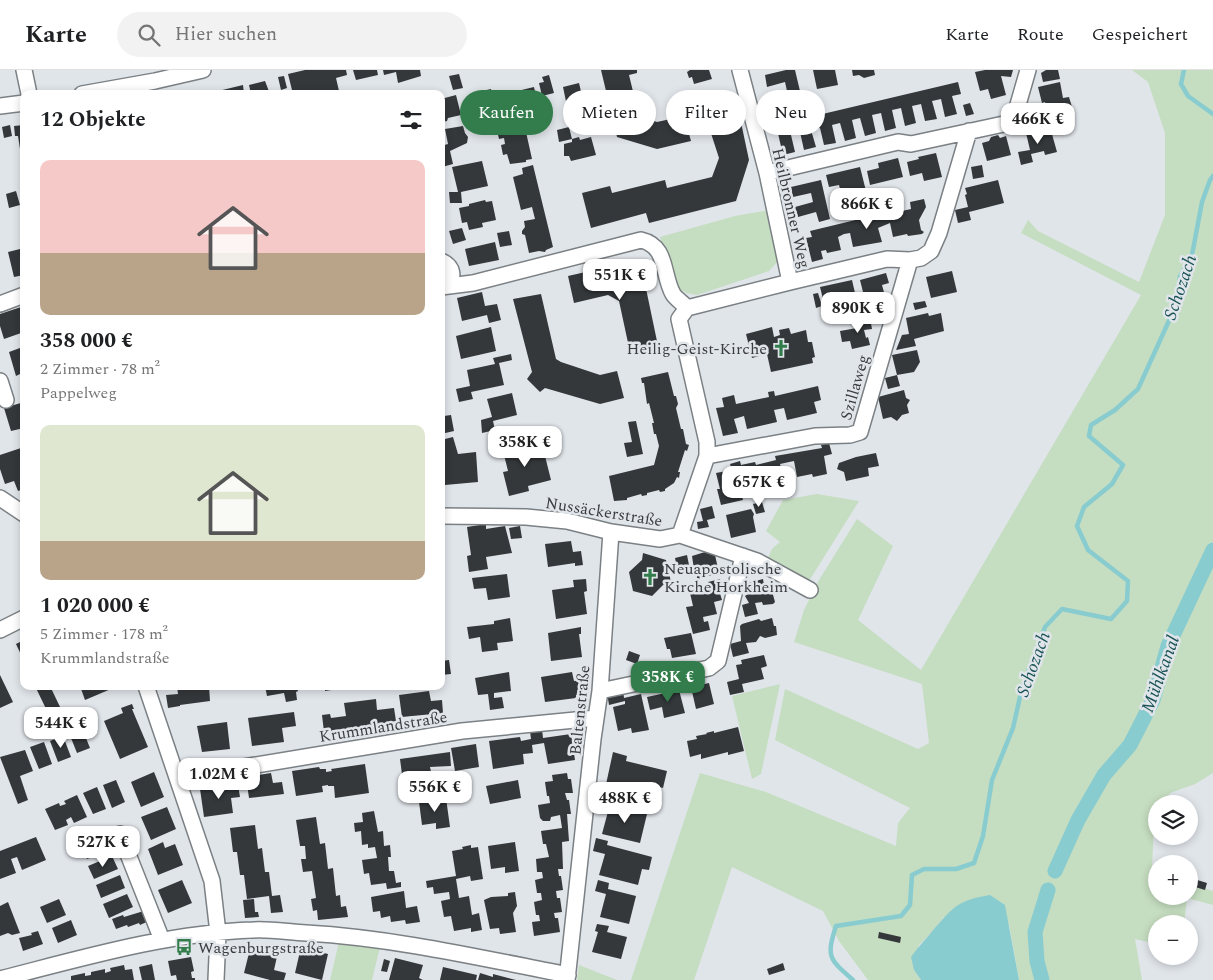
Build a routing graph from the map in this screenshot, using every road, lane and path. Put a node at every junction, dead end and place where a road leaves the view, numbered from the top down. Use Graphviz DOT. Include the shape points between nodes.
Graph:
graph roads {
  1 [pos="24,70"];
  2 [pos="203,70"];
  3 [pos="740,70"];
  4 [pos="1028,70"];
  5 [pos="28,90"];
  6 [pos="104,90"];
  7 [pos="20,104"];
  8 [pos="0,106"];
  9 [pos="970,131"];
  10 [pos="767,173"];
  11 [pos="910,260"];
  12 [pos="445,263"];
  13 [pos="790,282"];
  14 [pos="445,285"];
  15 [pos="445,287"];
  16 [pos="20,296"];
  17 [pos="0,304"];
  18 [pos="687,308"];
  19 [pos="0,381"];
  20 [pos="6,400"];
  21 [pos="707,456"];
  22 [pos="0,498"];
  23 [pos="20,511"];
  24 [pos="445,516"];
  25 [pos="611,532"];
  26 [pos="680,536"];
  27 [pos="743,556"];
  28 [pos="810,590"];
  29 [pos="20,620"];
  30 [pos="0,630"];
  31 [pos="147,690"];
  32 [pos="600,691"];
  33 [pos="596,718"];
  34 [pos="177,778"];
  35 [pos="120,834"];
  36 [pos="218,933"];
  37 [pos="162,940"];
  38 [pos="568,978"];
  39 [pos="0,979"];
  40 [pos="216,980"];
  1 -- 5 [label="street"];
  2 -- 6 [label="street"];
  3 -- 10 [label="street, Heilbronner Weg"];
  4 -- 9 [label="street" via="1013,122"];
  7 -- 8 [label="street"];
  9 -- 10 [label="street" via="912,144 898,142"];
  9 -- 11 [label="street" via="931,251"];
  10 -- 13 [label="street, Heilbronner Weg"];
  11 -- 13 [label="street" via="887,259"];
  11 -- 21 [label="street, Szillaweg" via="860,432 815,436"];
  12 -- 14 [label="street" via="452,279"];
  13 -- 18 [label="street, Heilbronner Weg"];
  15 -- 18 [label="street" via="473,283 641,240 650,242 662,256 673,294"];
  16 -- 17 [label="street"];
  18 -- 21 [label="street" via="680,319 707,442"];
  19 -- 20 [label="street"];
  21 -- 26 [label="street"];
  22 -- 23 [label="street"];
  24 -- 25 [label="street, Nussäckerstraße" via="526,517 567,521"];
  25 -- 26 [label="street, Nussäckerstraße" via="660,539"];
  25 -- 32 [label="street, Baltenstraße"];
  26 -- 27 [label="street, Nussäckerstraße"];
  27 -- 28 [label="street, Nussäckerstraße"];
  27 -- 32 [label="street" via="718,661 709,668"];
  29 -- 30 [label="street"];
  31 -- 34 [label="street"];
  32 -- 33 [label="street, Baltenstraße"];
  33 -- 34 [label="street, Krummlandstraße" via="462,731"];
  33 -- 38 [label="street, Baltenstraße"];
  34 -- 36 [label="street" via="212,881"];
  35 -- 37 [label="street"];
  36 -- 37 [label="street"];
  36 -- 38 [label="street" via="254,930 353,936 447,951"];
  36 -- 40 [label="street"];
  37 -- 39 [label="street"];
}
